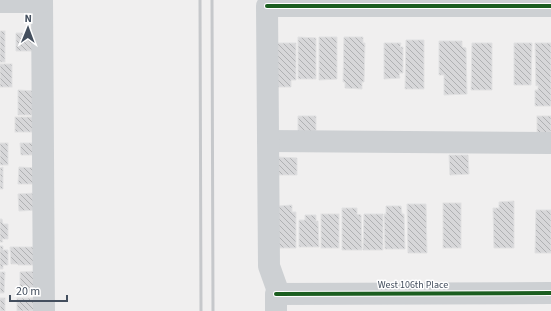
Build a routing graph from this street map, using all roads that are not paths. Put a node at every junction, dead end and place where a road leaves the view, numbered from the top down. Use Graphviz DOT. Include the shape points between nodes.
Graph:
graph roads {
  1 [pos="42,1"];
  2 [pos="0,2"];
  3 [pos="377,3"];
  4 [pos="551,6"];
  5 [pos="268,141"];
  6 [pos="551,142"];
  7 [pos="551,293"];
  8 [pos="277,299"];
  9 [pos="44,311"];
  1 -- 2 [label="street"];
  1 -- 9 [label="street"];
  3 -- 4 [label="street"];
  3 -- 5 [label="street" via="267,6"];
  5 -- 6 [label="street"];
  5 -- 8 [label="street" via="269,266"];
  7 -- 8 [label="street, West 106th Place"];
}
